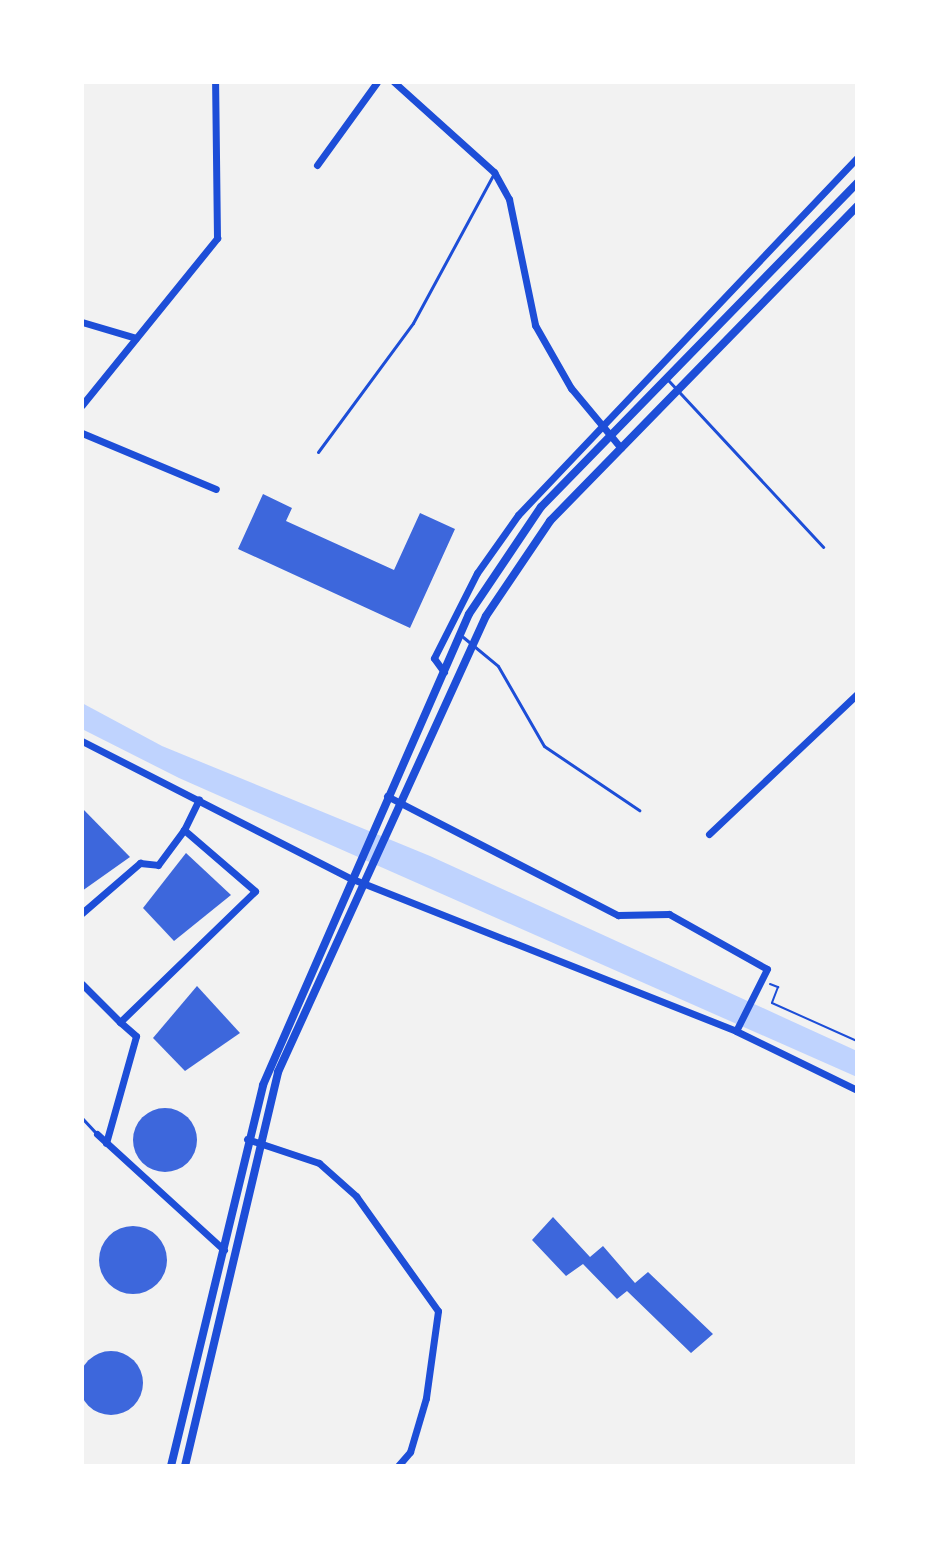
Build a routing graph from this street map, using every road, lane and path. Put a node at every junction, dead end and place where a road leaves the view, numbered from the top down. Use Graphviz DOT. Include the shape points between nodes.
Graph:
graph roads {
  1 [pos="215,82"];
  2 [pos="377,82"];
  3 [pos="394,82"];
  4 [pos="857,158"];
  5 [pos="317,165"];
  6 [pos="494,172"];
  7 [pos="857,183"];
  8 [pos="857,206"];
  9 [pos="82,322"];
  10 [pos="136,338"];
  11 [pos="667,379"];
  12 [pos="678,391"];
  13 [pos="82,405"];
  14 [pos="598,424"];
  15 [pos="82,433"];
  16 [pos="609,436"];
  17 [pos="621,448"];
  18 [pos="318,452"];
  19 [pos="216,489"];
  20 [pos="823,547"];
  21 [pos="460,635"];
  22 [pos="472,645"];
  23 [pos="444,672"];
  24 [pos="857,694"];
  25 [pos="82,741"];
  26 [pos="387,796"];
  27 [pos="199,799"];
  28 [pos="403,803"];
  29 [pos="639,810"];
  30 [pos="184,830"];
  31 [pos="709,834"];
  32 [pos="350,878"];
  33 [pos="365,885"];
  34 [pos="82,913"];
  35 [pos="762,980"];
  36 [pos="82,984"];
  37 [pos="120,1022"];
  38 [pos="736,1031"];
  39 [pos="857,1041"];
  40 [pos="857,1090"];
  41 [pos="82,1118"];
  42 [pos="97,1134"];
  43 [pos="247,1139"];
  44 [pos="106,1143"];
  45 [pos="259,1143"];
  46 [pos="224,1250"];
  47 [pos="171,1466"];
  48 [pos="185,1466"];
  49 [pos="398,1466"];
  1 -- 10 [label="street" via="217,238"];
  2 -- 5 [label="street"];
  3 -- 6 [label="street"];
  4 -- 14 [label="street"];
  6 -- 14 [label="street" via="509,199 535,325"];
  6 -- 18 [label="lane" via="413,323"];
  7 -- 11 [label="street"];
  8 -- 12 [label="street"];
  9 -- 10 [label="street"];
  10 -- 13 [label="street"];
  11 -- 12 [label="lane"];
  11 -- 16 [label="street"];
  12 -- 17 [label="street"];
  12 -- 20 [label="lane"];
  14 -- 16 [label="street"];
  14 -- 23 [label="street" via="477,573 434,658"];
  15 -- 19 [label="street"];
  16 -- 17 [label="street"];
  16 -- 21 [label="street" via="519,534"];
  17 -- 22 [label="street" via="532,541"];
  21 -- 22 [label="lane"];
  21 -- 23 [label="street"];
  22 -- 28 [label="street"];
  22 -- 29 [label="lane" via="498,666 544,746"];
  23 -- 26 [label="street"];
  24 -- 31 [label="street"];
  25 -- 27 [label="street"];
  26 -- 28 [label="street"];
  26 -- 32 [label="street"];
  27 -- 30 [label="street"];
  27 -- 32 [label="street"];
  28 -- 33 [label="street"];
  28 -- 35 [label="street" via="618,915 669,914 767,969"];
  30 -- 34 [label="street" via="158,865 140,863"];
  30 -- 37 [label="street" via="255,891"];
  32 -- 33 [label="street"];
  32 -- 43 [label="street" via="276,1050"];
  33 -- 38 [label="street"];
  33 -- 45 [label="street" via="292,1038"];
  35 -- 38 [label="street"];
  35 -- 39 [label="path" via="778,987 772,1003"];
  36 -- 37 [label="street"];
  37 -- 44 [label="street" via="136,1036"];
  38 -- 40 [label="street"];
  41 -- 42 [label="lane"];
  42 -- 44 [label="street"];
  43 -- 45 [label="street"];
  43 -- 46 [label="street"];
  44 -- 46 [label="street"];
  45 -- 48 [label="street"];
  45 -- 49 [label="street" via="319,1163 356,1196 438,1311 426,1398 410,1452"];
  46 -- 47 [label="street"];
}
